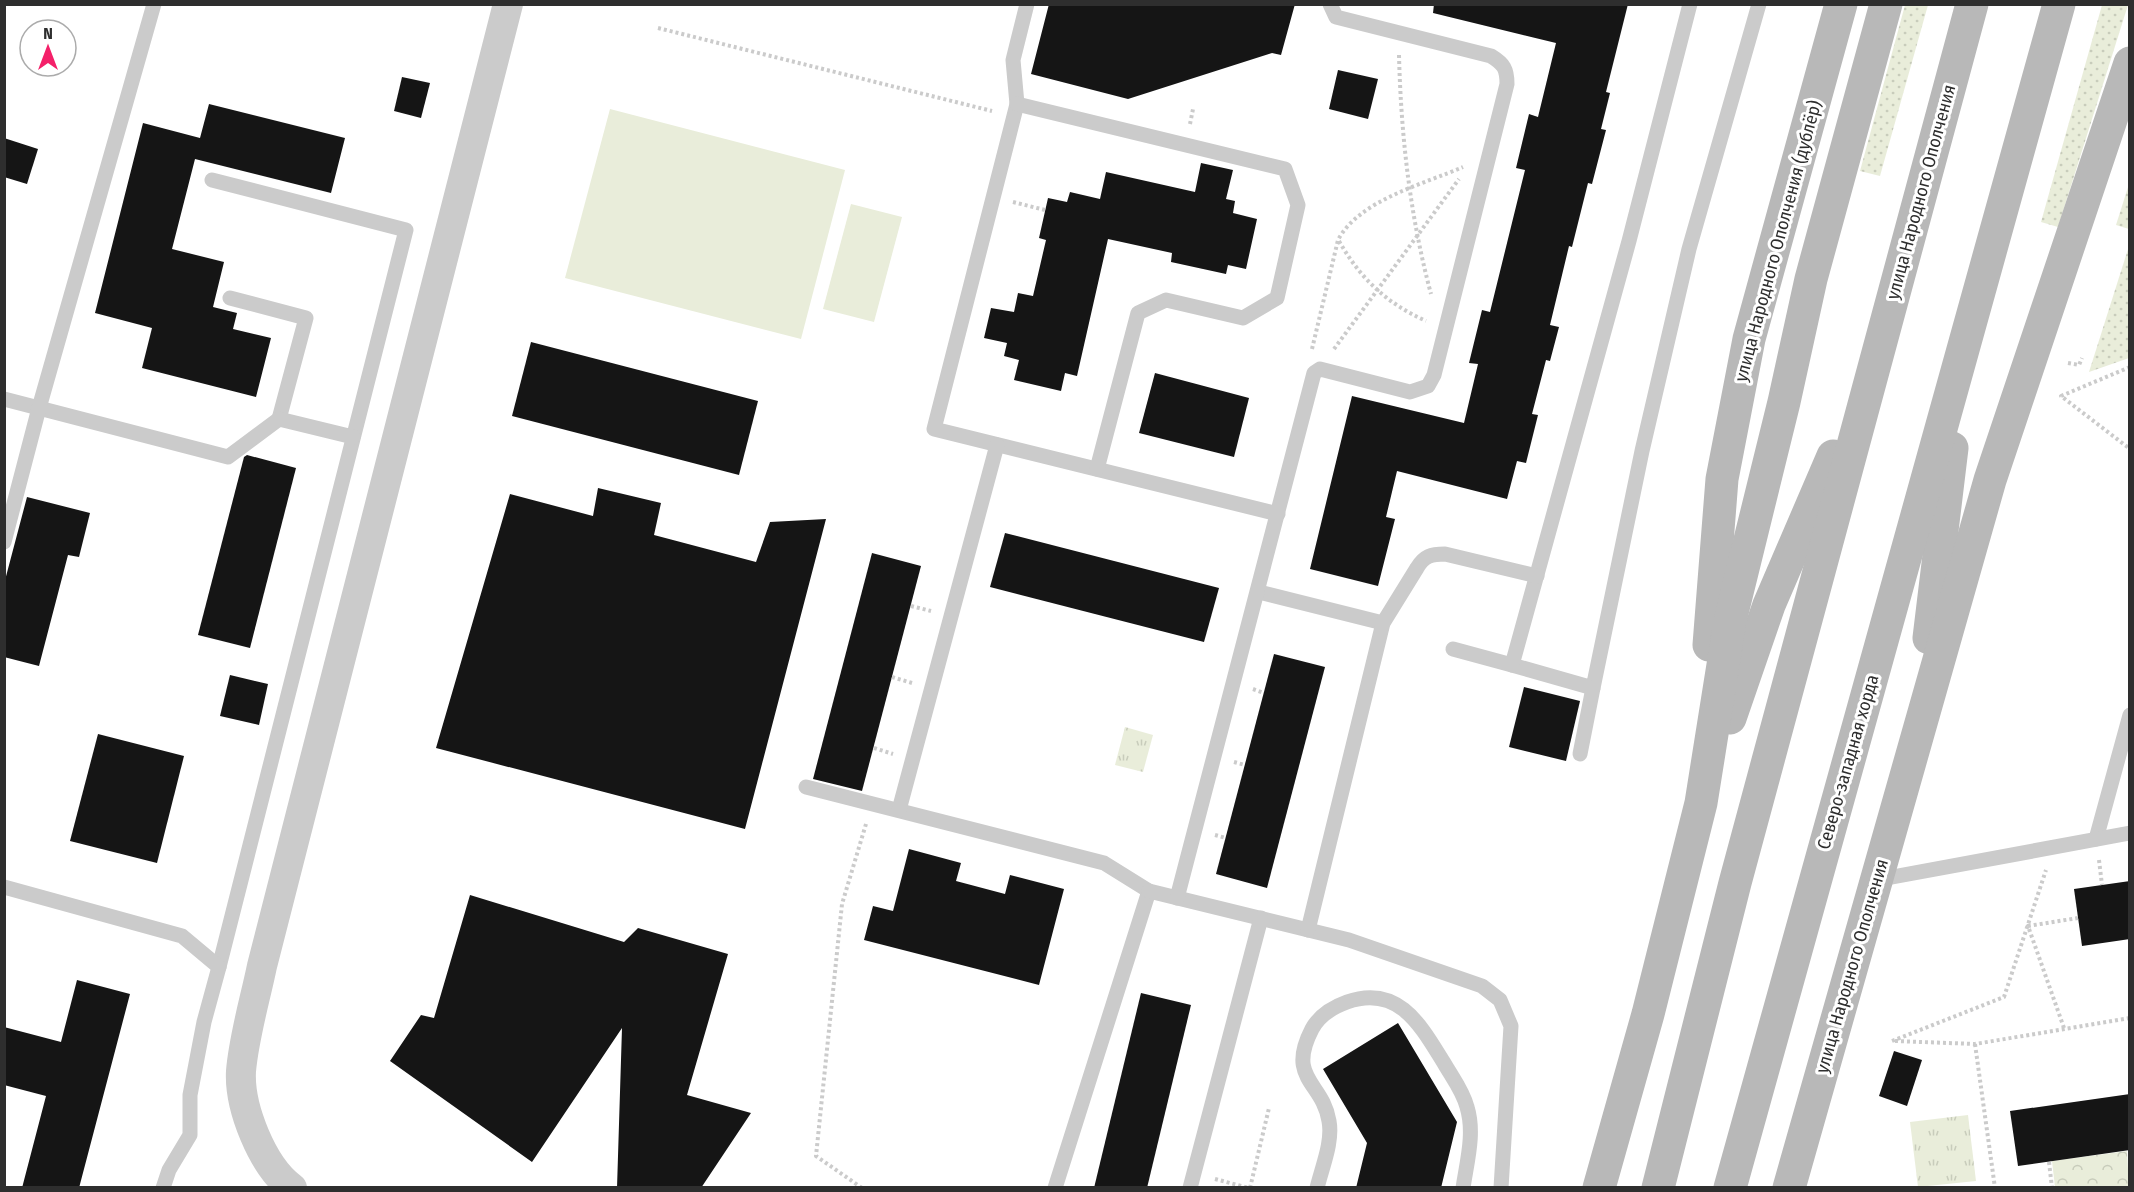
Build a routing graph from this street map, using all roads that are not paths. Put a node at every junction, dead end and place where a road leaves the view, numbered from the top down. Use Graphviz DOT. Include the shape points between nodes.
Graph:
graph roads {
  1 [pos="154,4"];
  2 [pos="508,4"];
  3 [pos="1027,4"];
  4 [pos="1330,4"];
  5 [pos="1690,4"];
  6 [pos="1759,4"];
  7 [pos="1841,4"];
  8 [pos="1886,4"];
  9 [pos="1972,4"];
  10 [pos="2059,4"];
  11 [pos="2130,63"];
  12 [pos="1016,110"];
  13 [pos="212,180"];
  14 [pos="230,298"];
  15 [pos="1966,336"];
  16 [pos="1870,379"];
  17 [pos="4,399"];
  18 [pos="39,408"];
  19 [pos="279,419"];
  20 [pos="353,437"];
  21 [pos="997,445"];
  22 [pos="1097,470"];
  23 [pos="1278,514"];
  24 [pos="4,542"];
  25 [pos="1537,576"];
  26 [pos="1259,592"];
  27 [pos="1383,622"];
  28 [pos="1453,649"];
  29 [pos="1512,665"];
  30 [pos="1593,688"];
  31 [pos="2130,715"];
  32 [pos="1916,744"];
  33 [pos="1580,754"];
  34 [pos="806,787"];
  35 [pos="1701,803"];
  36 [pos="898,810"];
  37 [pos="2130,833"];
  38 [pos="2097,846"];
  39 [pos="1876,880"];
  40 [pos="4,887"];
  41 [pos="1149,891"];
  42 [pos="1177,898"];
  43 [pos="1262,918"];
  44 [pos="1308,930"];
  45 [pos="219,967"];
  46 [pos="163,1188"];
  47 [pos="292,1188"];
  48 [pos="1055,1188"];
  49 [pos="1190,1188"];
  50 [pos="1317,1188"];
  51 [pos="1463,1188"];
  52 [pos="1501,1188"];
  53 [pos="1599,1188"];
  54 [pos="1658,1188"];
  55 [pos="1730,1188"];
  56 [pos="1789,1188"];
  1 -- 18 [label="lane"];
  2 -- 47 [label="street" via="262,966 241,1072 249,1122 264,1155"];
  3 -- 12 [label="lane" via="1013,60"];
  4 -- 23 [label="lane" via="1336,16 1491,56 1502,62 1507,84 1441,332 1434,375 1428,386 1410,392 1317,371"];
  5 -- 25 [label="lane"];
  6 -- 30 [label="lane" via="1689,249 1639,462"];
  7 -- 35 [label="main road, улица Народного Ополчения (дублёр)" via="1749,339 1722,479"];
  8 -- 35 [label="main road" via="1811,279 1730,621"];
  9 -- 16 [label="main road, улица Народного Ополчения"];
  10 -- 15 [label="main road"];
  11 -- 32 [label="main road" via="1990,480"];
  12 -- 21 [label="lane" via="934,429"];
  12 -- 22 [label="lane" via="1285,169 1298,205 1277,298 1243,318 1166,300 1138,314"];
  13 -- 20 [label="lane" via="406,230"];
  14 -- 19 [label="lane" via="306,318"];
  15 -- 32 [label="main road"];
  15 -- 55 [label="main road, Северо-западная хорда"];
  16 -- 35 [label="main road" via="1769,604"];
  16 -- 54 [label="main road"];
  17 -- 18 [label="lane"];
  18 -- 19 [label="lane" via="228,457"];
  18 -- 24 [label="lane"];
  19 -- 20 [label="lane"];
  20 -- 45 [label="lane"];
  21 -- 22 [label="lane"];
  21 -- 36 [label="lane"];
  22 -- 23 [label="lane"];
  23 -- 26 [label="lane"];
  25 -- 27 [label="lane" via="1432,554 1422,559"];
  25 -- 29 [label="lane"];
  26 -- 27 [label="lane"];
  26 -- 42 [label="lane"];
  27 -- 44 [label="lane"];
  28 -- 29 [label="lane"];
  29 -- 30 [label="lane"];
  30 -- 33 [label="lane"];
  31 -- 38 [label="lane"];
  32 -- 39 [label="main road, улица Народного Ополчения"];
  34 -- 36 [label="lane"];
  35 -- 53 [label="main road"];
  36 -- 41 [label="lane" via="1104,863"];
  37 -- 38 [label="lane"];
  38 -- 39 [label="lane"];
  39 -- 56 [label="main road, улица Народного Ополчения"];
  40 -- 45 [label="lane" via="182,936"];
  41 -- 42 [label="lane"];
  41 -- 48 [label="lane"];
  42 -- 43 [label="lane"];
  43 -- 44 [label="lane"];
  43 -- 49 [label="lane"];
  44 -- 52 [label="lane" via="1349,940 1482,986 1500,1000 1511,1026"];
  45 -- 46 [label="lane" via="190,1095 190,1135"];
  50 -- 51 [label="lane" via="1329,1119 1303,1072 1303,1053 1313,1028 1324,1015 1355,999 1400,1005 1416,1019 1461,1092 1471,1122"];
}
